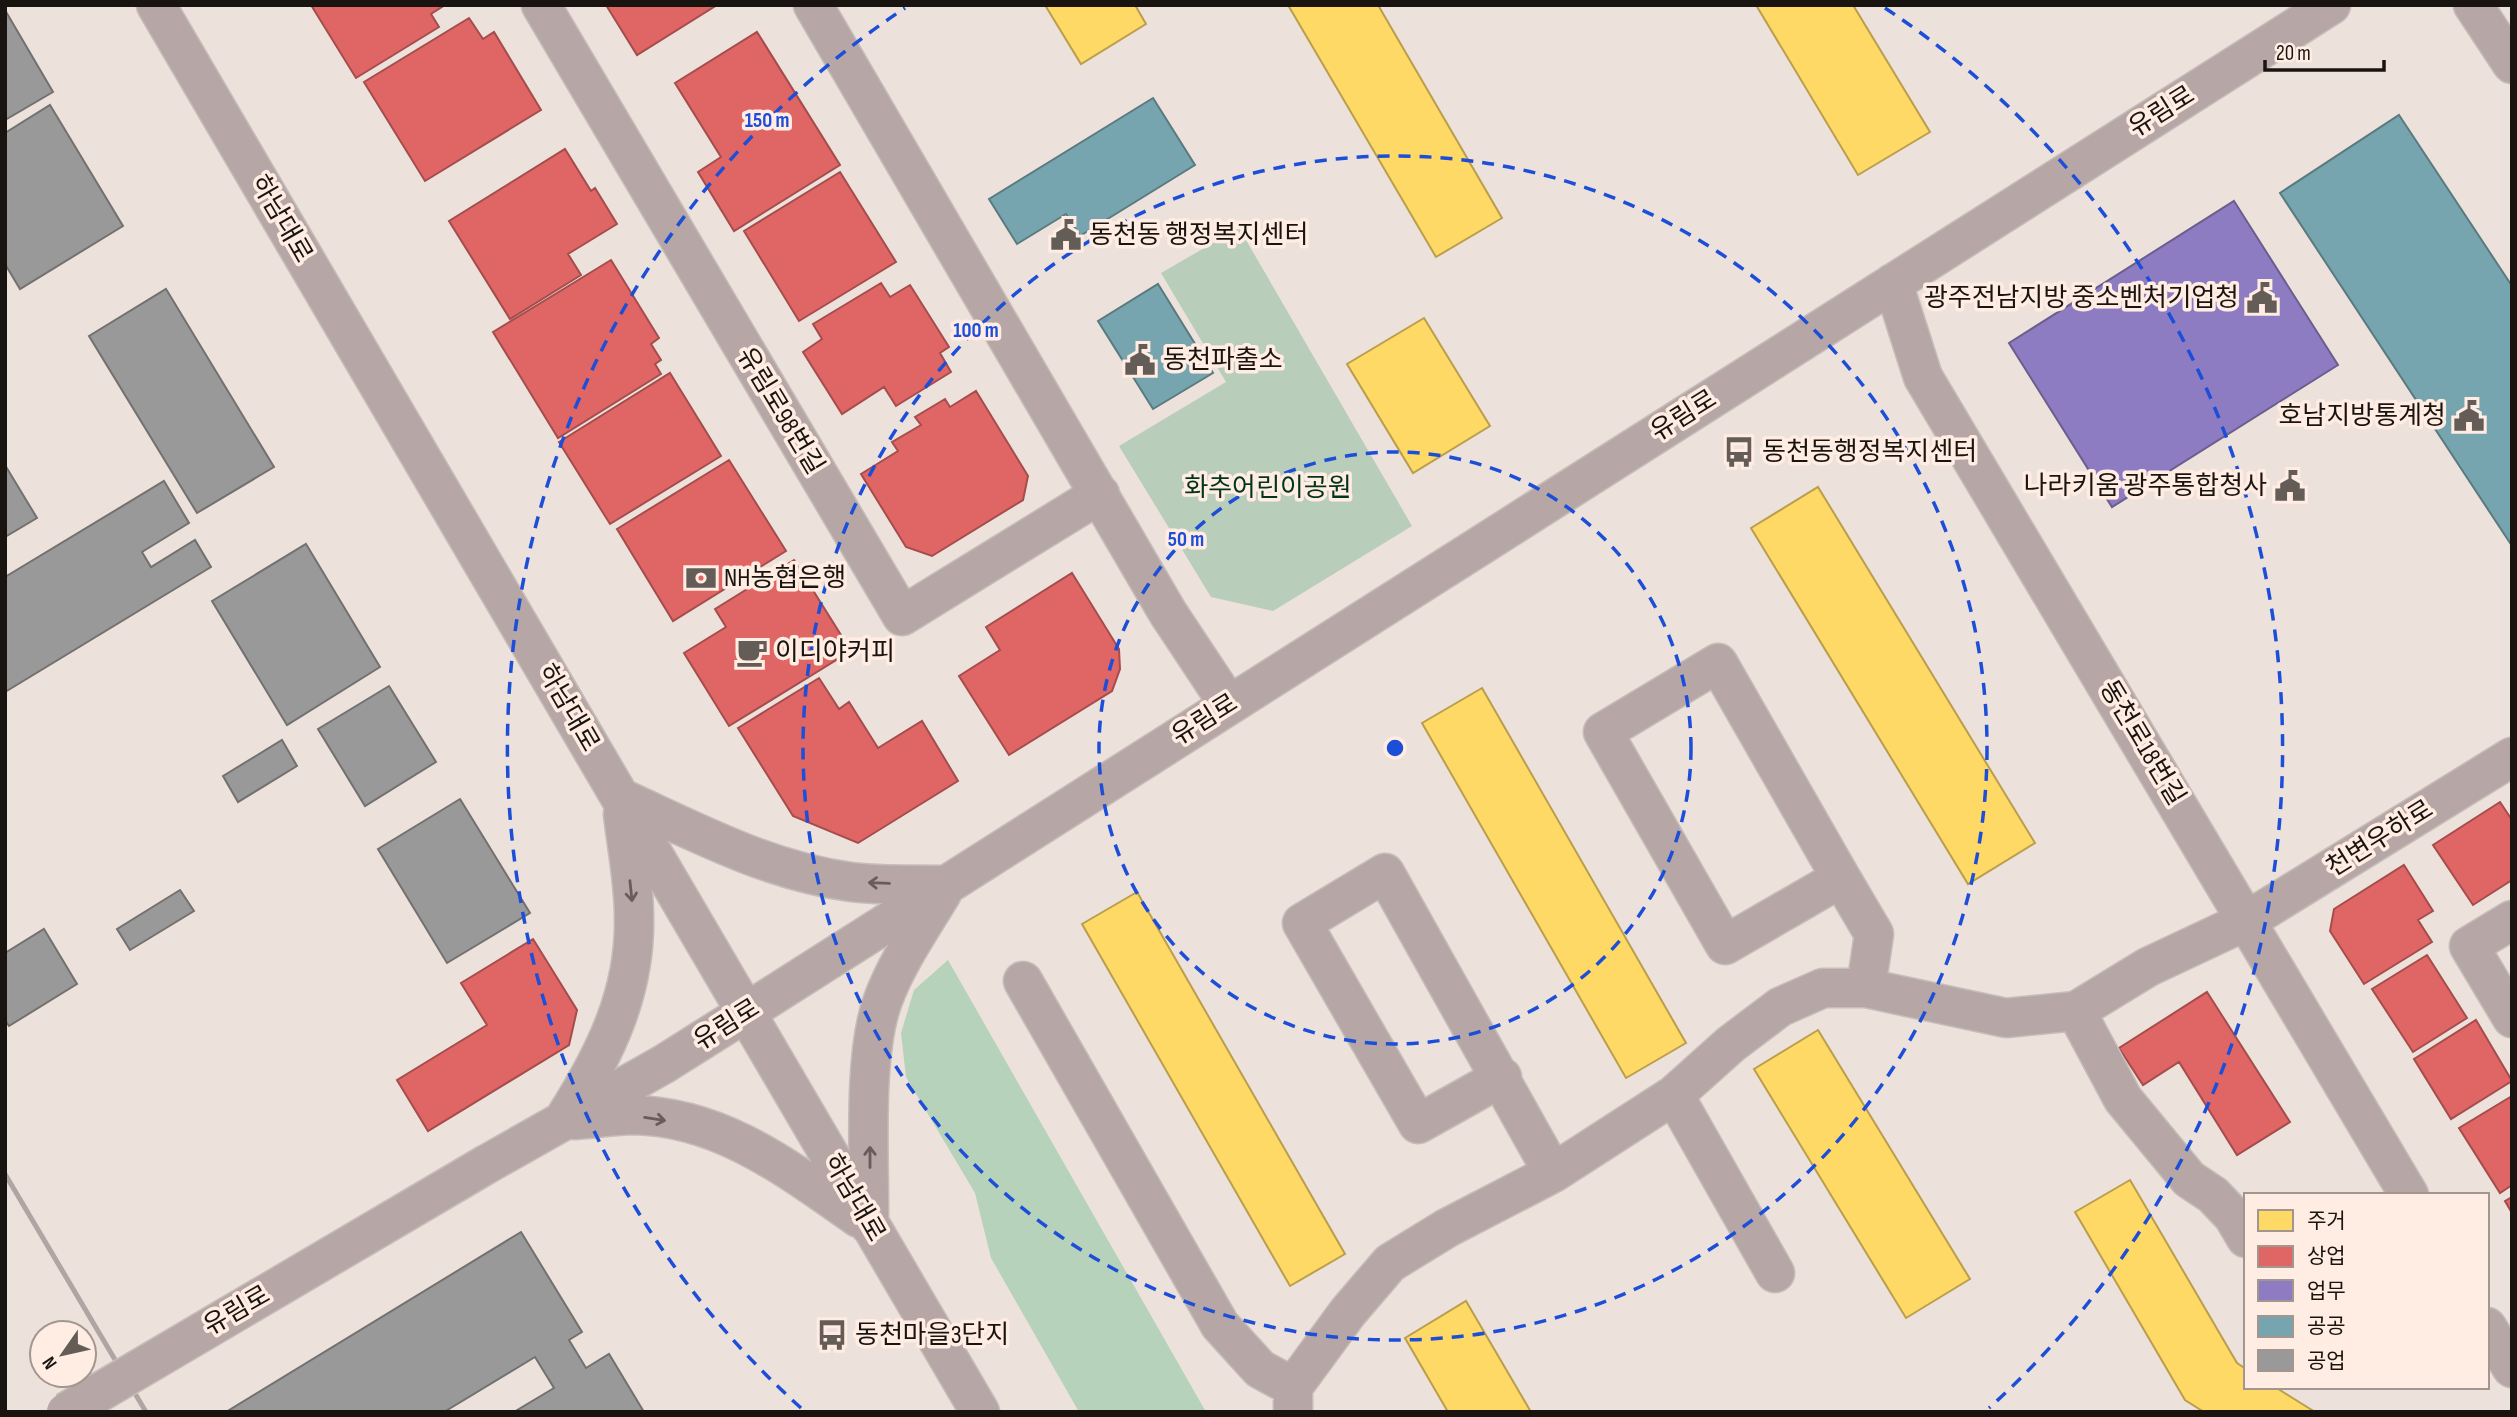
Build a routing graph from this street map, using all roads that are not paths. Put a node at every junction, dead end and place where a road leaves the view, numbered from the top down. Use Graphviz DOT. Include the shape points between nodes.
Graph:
graph roads {
  1 [pos="156,5"];
  2 [pos="541,5"];
  3 [pos="813,5"];
  4 [pos="2331,5"];
  5 [pos="2473,5"];
  6 [pos="2512,64"];
  7 [pos="1893,283"];
  8 [pos="1100,494"];
  9 [pos="1229,705"];
  10 [pos="2512,757"];
  11 [pos="621,798"];
  12 [pos="1841,878"];
  13 [pos="947,885"];
  14 [pos="2248,920"];
  15 [pos="2512,920"];
  16 [pos="1023,981"];
  17 [pos="1866,988"];
  18 [pos="2076,1011"];
  19 [pos="745,1013"];
  20 [pos="2512,1018"];
  21 [pos="1502,1077"];
  22 [pos="1674,1095"];
  23 [pos="563,1121"];
  24 [pos="1553,1173"];
  25 [pos="2408,1193"];
  26 [pos="869,1225"];
  27 [pos="2244,1235"];
  28 [pos="1775,1273"];
  29 [pos="2489,1330"];
  30 [pos="2512,1368"];
  31 [pos="1293,1400"];
  32 [pos="66,1412"];
  33 [pos="980,1412"];
  1 -- 11 [label="street, 하남대로"];
  2 -- 8 [label="street, 유림로98번길" via="902,616"];
  3 -- 8 [label="street"];
  4 -- 7 [label="street, 유림로"];
  5 -- 6 [label="street"];
  7 -- 9 [label="street, 유림로"];
  7 -- 14 [label="street, 동천로18번길" via="1923,377"];
  8 -- 9 [label="street" via="1168,613"];
  9 -- 13 [label="street, 유림로"];
  10 -- 14 [label="street, 천변우하로"];
  13 -- 11 [label="street, one-way" via="853,882 793,871 741,854"];
  11 -- 19 [label="street, 하남대로"];
  11 -- 23 [label="street, one-way" via="634,916 631,963 614,1030 599,1064"];
  12 -- 12 [label="street" via="1718,663 1603,732 1725,945"];
  12 -- 17 [label="street" via="1874,934"];
  13 -- 19 [label="street, 유림로"];
  26 -- 13 [label="street, one-way" via="873,1046 882,1003"];
  14 -- 18 [label="street, 천변우하로" via="2148,967"];
  14 -- 25 [label="street, 동천로18번길"];
  15 -- 20 [label="street" via="2469,946"];
  16 -- 31 [label="street" via="1220,1325"];
  17 -- 18 [label="street" via="2006,1018"];
  17 -- 22 [label="street" via="1823,988 1780,1007"];
  18 -- 27 [label="street" via="2123,1099 2189,1179 2233,1216"];
  19 -- 23 [label="street, 유림로"];
  19 -- 26 [label="street, 하남대로"];
  21 -- 21 [label="street" via="1385,873 1302,923 1418,1124"];
  21 -- 24 [label="street"];
  22 -- 24 [label="street"];
  22 -- 28 [label="street"];
  23 -- 26 [label="street, one-way" via="634,1115 696,1125 760,1149"];
  23 -- 32 [label="street, 유림로, bridge"];
  24 -- 31 [label="street" via="1390,1263 1348,1312"];
  26 -- 33 [label="street, 하남대로"];
  29 -- 30 [label="street"];
}
